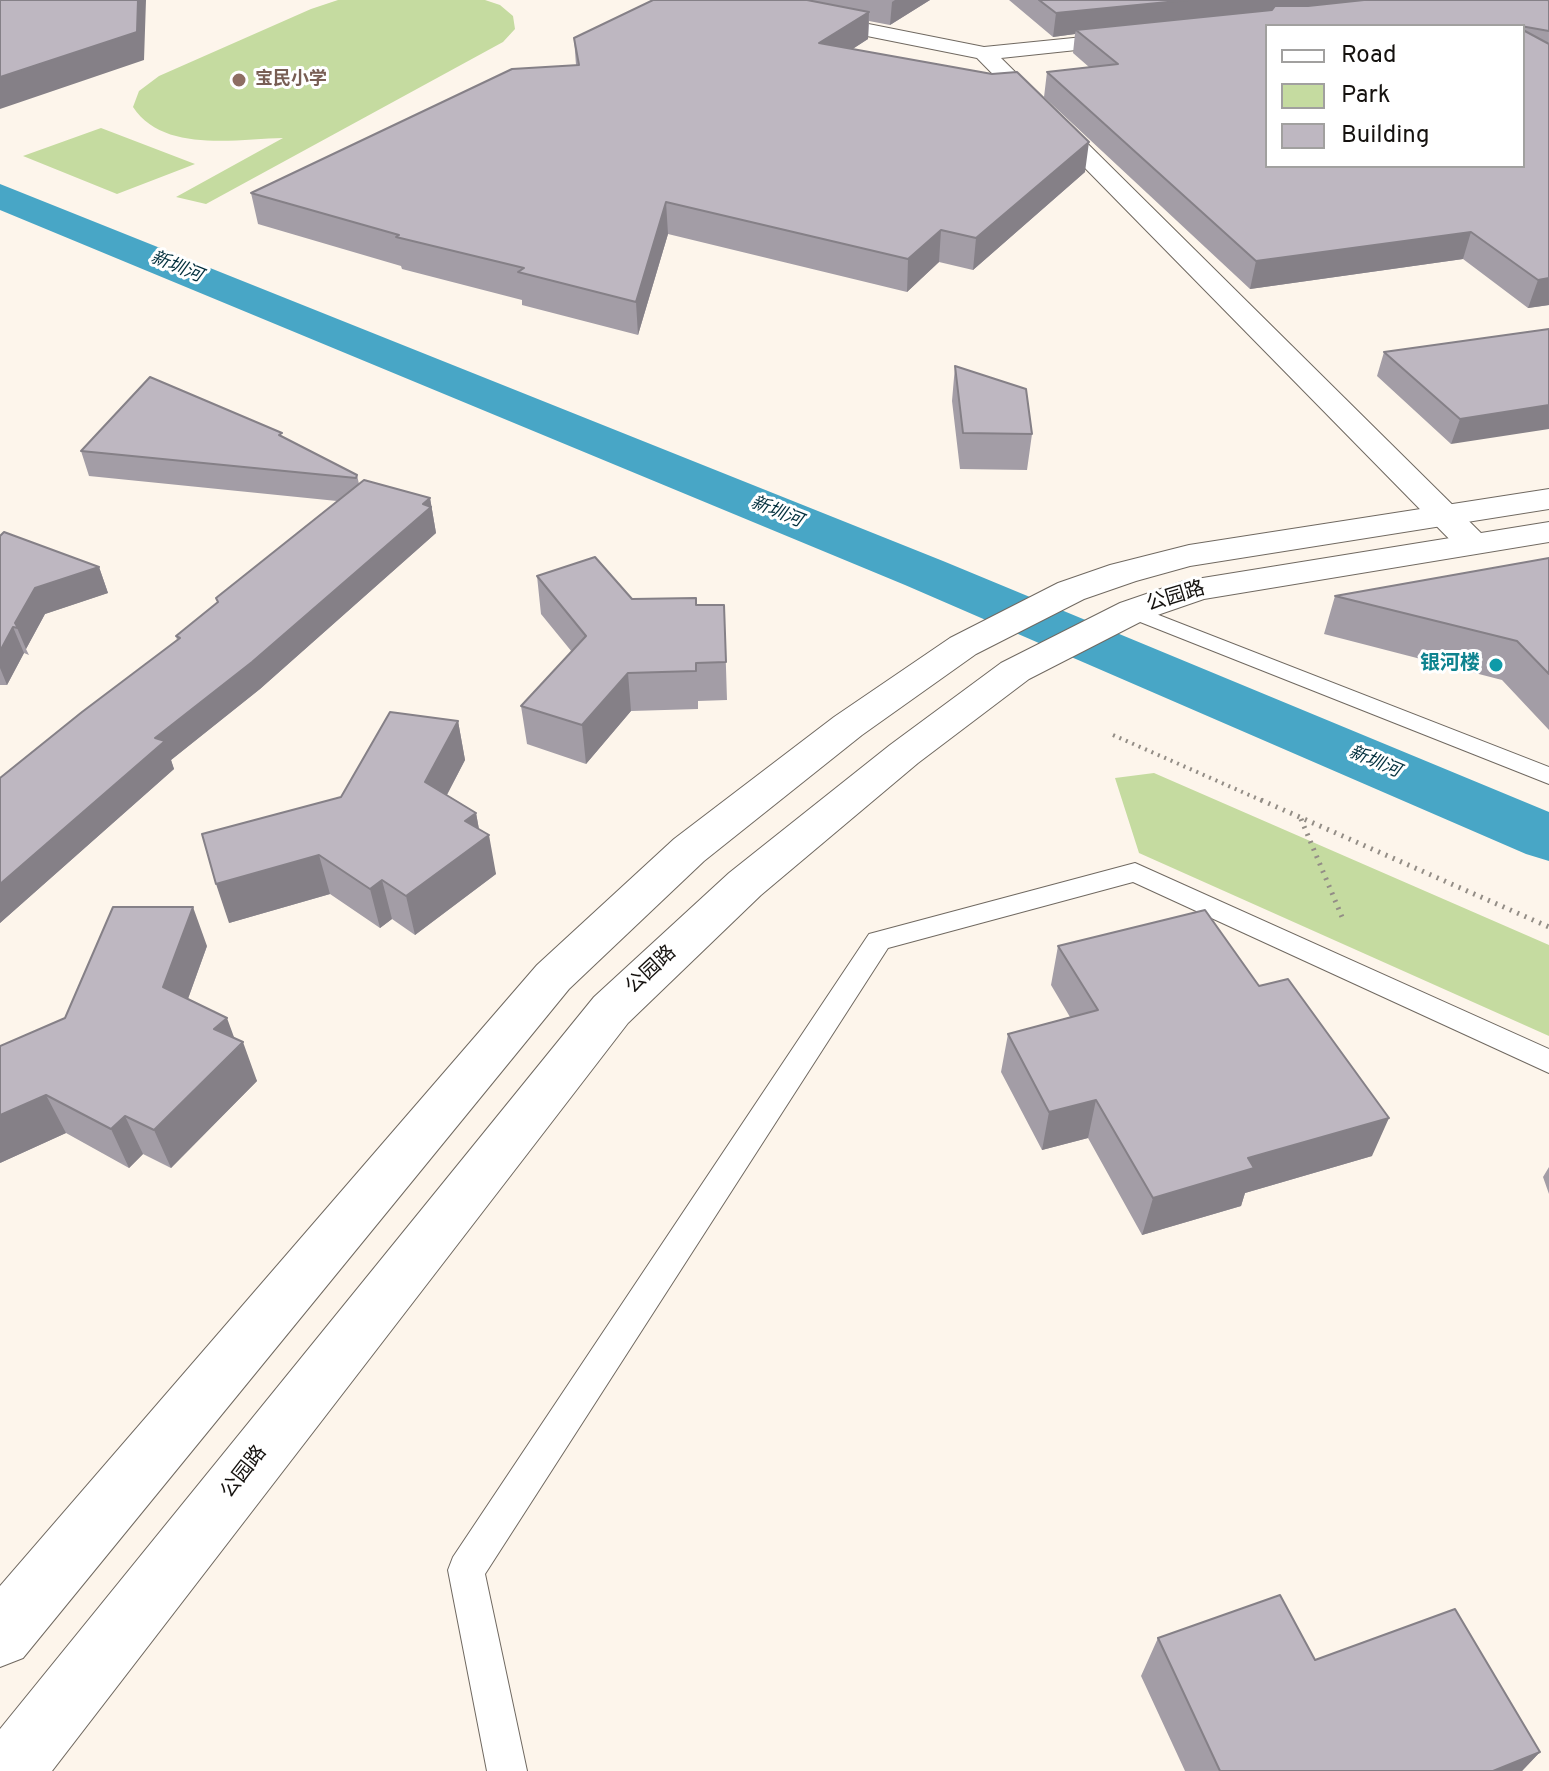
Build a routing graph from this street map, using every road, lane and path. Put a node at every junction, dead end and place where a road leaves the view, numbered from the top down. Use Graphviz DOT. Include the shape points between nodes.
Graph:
graph roads {
  1 [pos="717,0"];
  2 [pos="1159,35"];
  3 [pos="984,53"];
  4 [pos="1549,499"];
  5 [pos="1445,515"];
  6 [pos="1549,532"];
  7 [pos="1473,544"];
  8 [pos="1133,611"];
  9 [pos="1113,735"];
  10 [pos="1549,776"];
  11 [pos="1301,818"];
  12 [pos="1549,927"];
  13 [pos="1367,978"];
  14 [pos="1549,1062"];
  15 [pos="0,1635"];
  16 [pos="9,1771"];
  17 [pos="507,1771"];
  1 -- 3 [label="main road"];
  2 -- 3 [label="main road"];
  3 -- 5 [label="main road"];
  4 -- 5 [label="main road, 公园路"];
  5 -- 7 [label="main road"];
  5 -- 15 [label="main road, 公园路" via="1189,556 1071,591 963,646 848,726 689,850 553,977"];
  6 -- 7 [label="main road, 公园路"];
  7 -- 8 [label="main road, 公园路" via="1197,589"];
  8 -- 10 [label="lane"];
  8 -- 16 [label="main road, 公园路" via="1015,671 904,754 745,884 611,1010"];
  9 -- 11 [label="path"];
  11 -- 12 [label="path"];
  11 -- 13 [label="path"];
  13 -- 14 [label="lane"];
  13 -- 17 [label="lane" via="1135,872 879,941 466,1570"];
}
